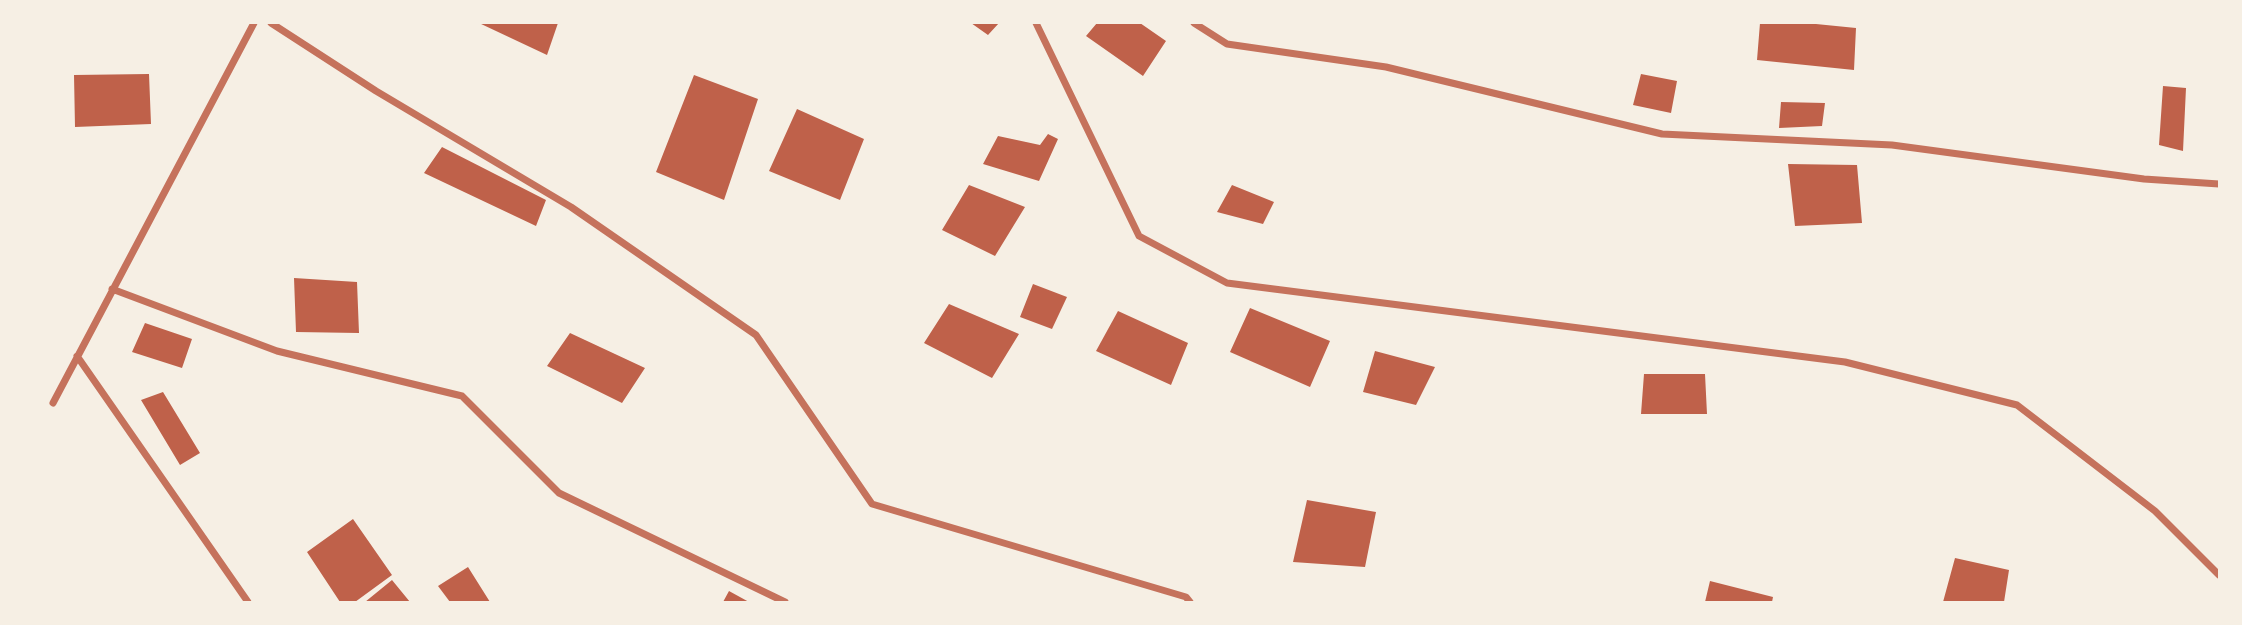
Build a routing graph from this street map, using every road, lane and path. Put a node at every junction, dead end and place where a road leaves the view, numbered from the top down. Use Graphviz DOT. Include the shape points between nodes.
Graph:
graph roads {
  1 [pos="254,23"];
  2 [pos="271,23"];
  3 [pos="1036,23"];
  4 [pos="1194,23"];
  5 [pos="2219,184"];
  6 [pos="113,289"];
  7 [pos="77,356"];
  8 [pos="52,403"];
  9 [pos="2219,575"];
  10 [pos="248,602"];
  11 [pos="785,602"];
  12 [pos="1190,602"];
  1 -- 6 [label="street"];
  2 -- 12 [label="street" via="376,92 571,207 756,335 872,504 1186,597"];
  3 -- 9 [label="street" via="1139,236 1227,283 1845,362 2017,405 2155,511"];
  4 -- 5 [label="street" via="1227,44 1386,67 1662,134 1892,145 2144,179"];
  6 -- 7 [label="street"];
  6 -- 11 [label="street" via="276,351 462,396 559,493"];
  7 -- 8 [label="street"];
  7 -- 10 [label="street"];
}
